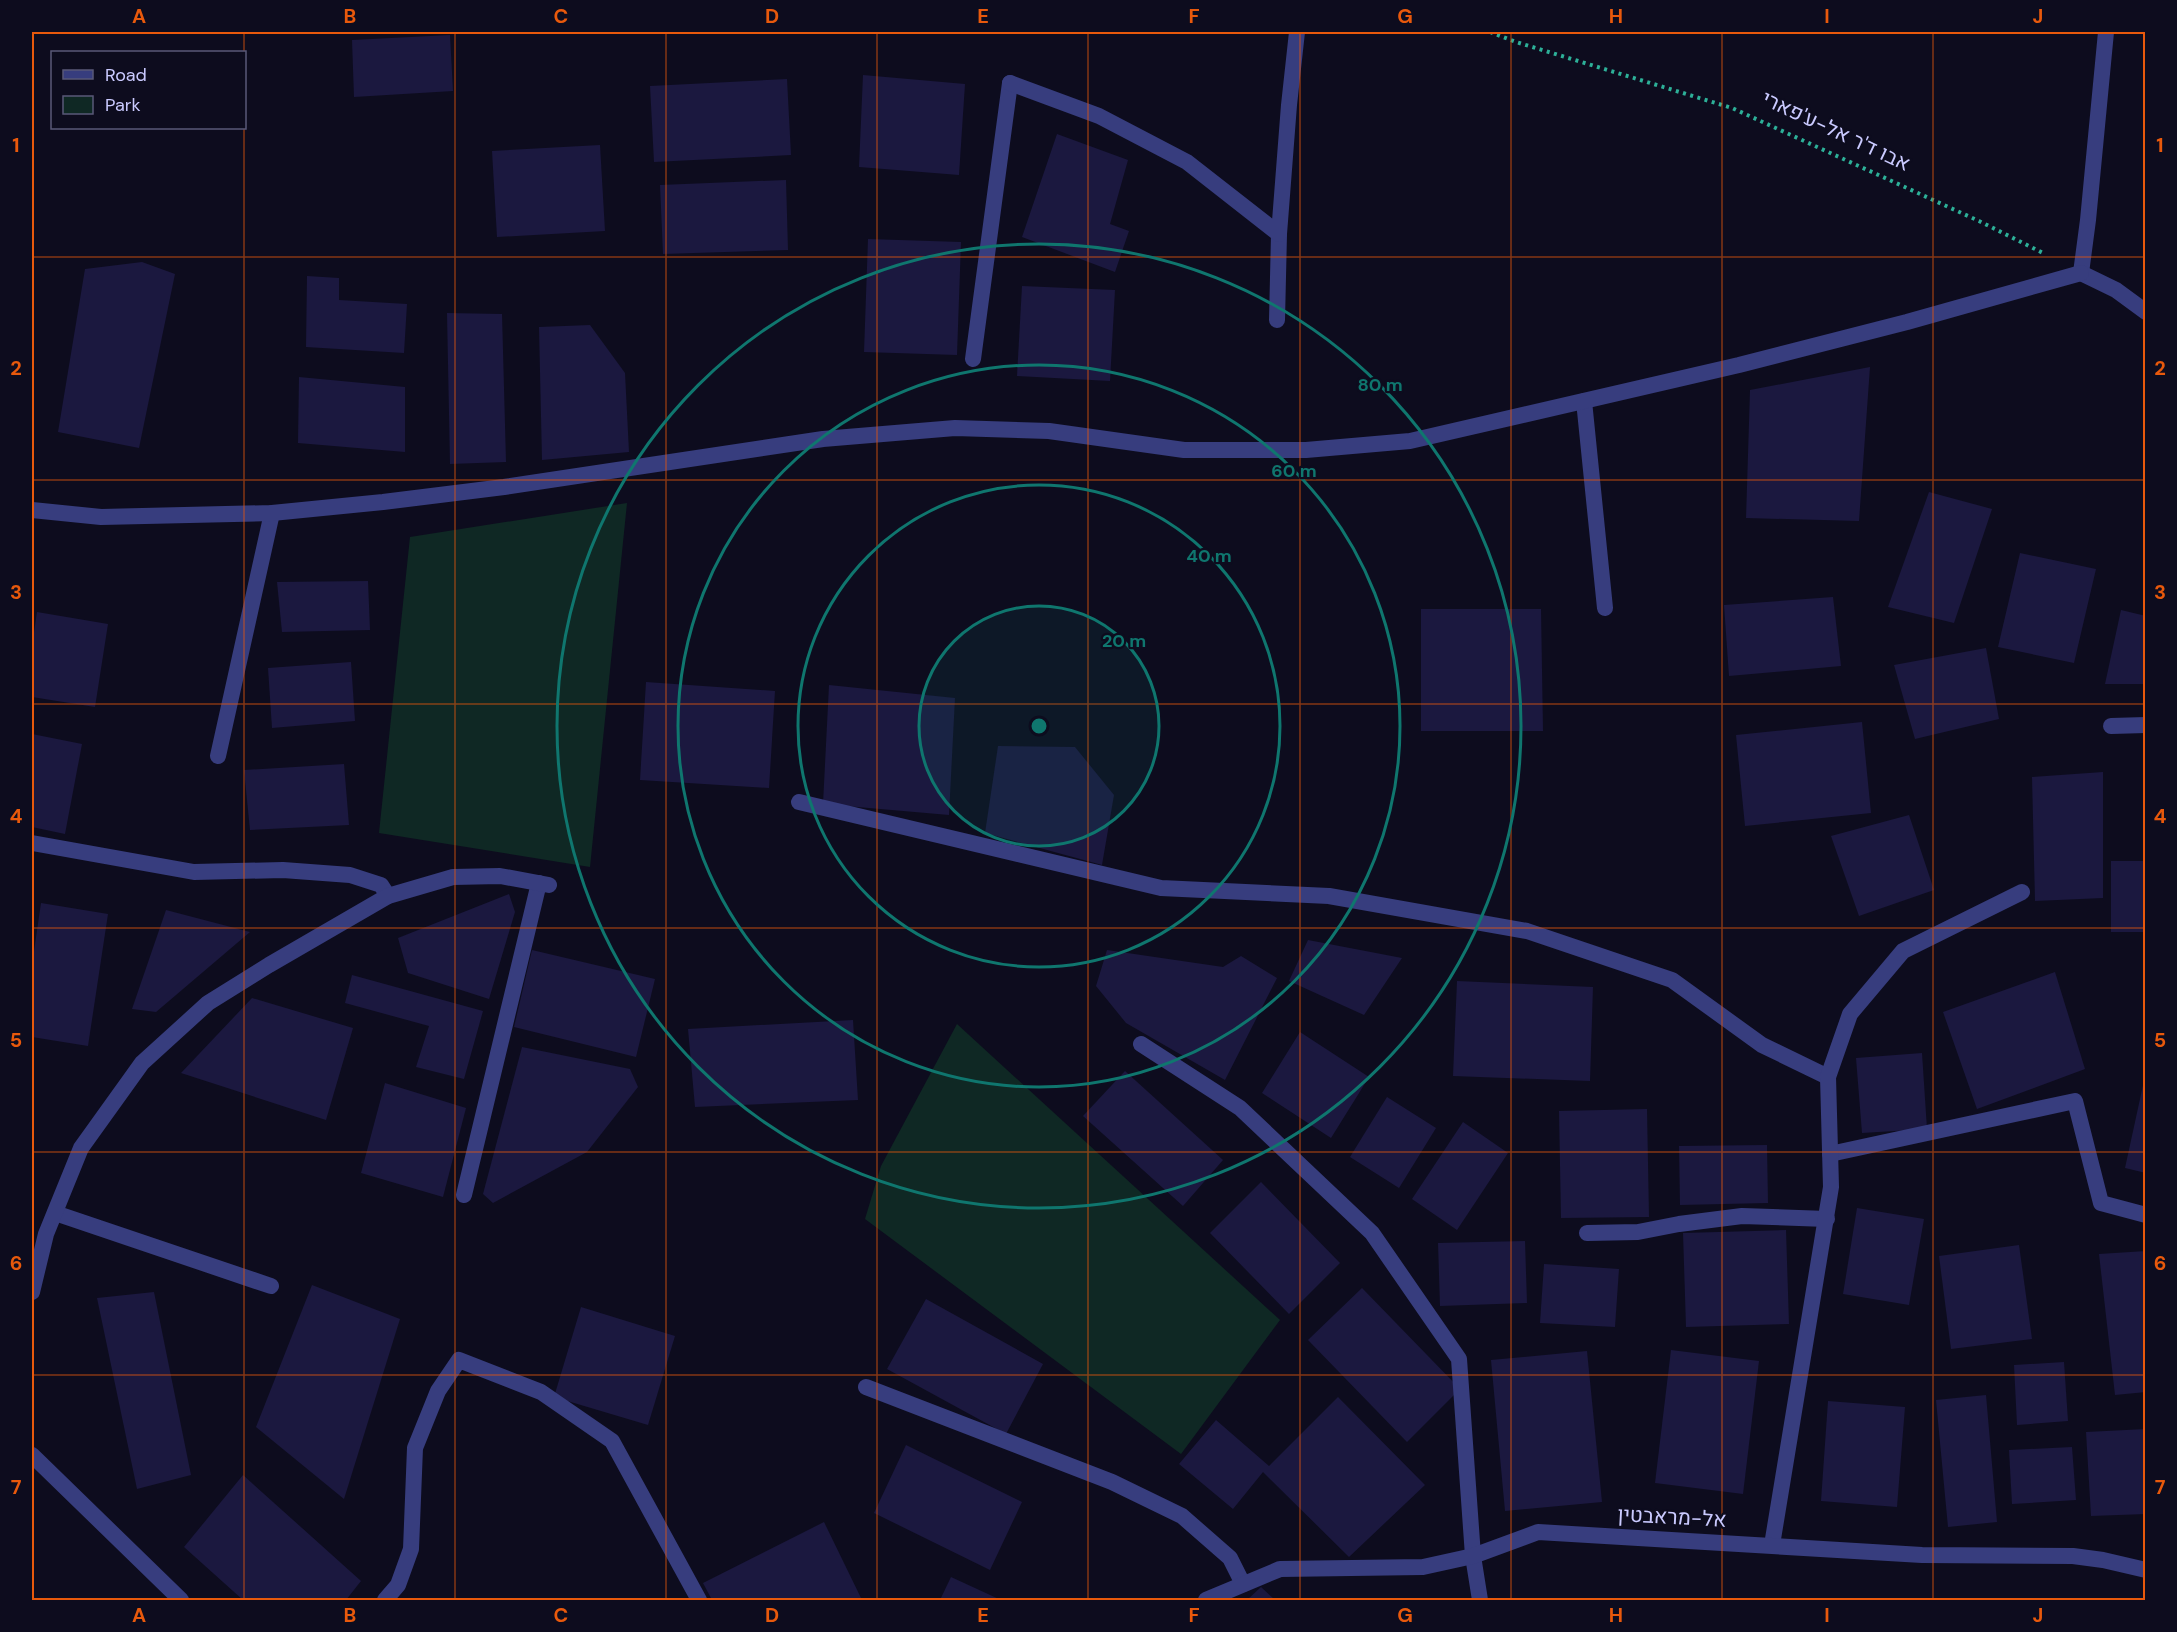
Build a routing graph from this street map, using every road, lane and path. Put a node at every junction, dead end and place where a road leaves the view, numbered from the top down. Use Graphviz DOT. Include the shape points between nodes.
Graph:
graph roads {
  1 [pos="1297,32"];
  2 [pos="1490,32"];
  3 [pos="2106,32"];
  4 [pos="1279,234"];
  5 [pos="2081,273"];
  6 [pos="2145,312"];
  7 [pos="1277,320"];
  8 [pos="973,359"];
  9 [pos="1584,401"];
  10 [pos="32,510"];
  11 [pos="272,513"];
  12 [pos="1605,608"];
  13 [pos="2145,725"];
  14 [pos="2111,726"];
  15 [pos="219,756"];
  16 [pos="799,802"];
  17 [pos="32,843"];
  18 [pos="2022,892"];
  19 [pos="388,896"];
  20 [pos="1141,1044"];
  21 [pos="1828,1077"];
  22 [pos="1830,1154"];
  23 [pos="464,1195"];
  24 [pos="55,1213"];
  25 [pos="2145,1215"];
  26 [pos="1827,1219"];
  27 [pos="1587,1233"];
  28 [pos="271,1286"];
  29 [pos="32,1292"];
  30 [pos="866,1387"];
  31 [pos="32,1455"];
  32 [pos="1772,1545"];
  33 [pos="1473,1556"];
  34 [pos="2145,1570"];
  35 [pos="1244,1584"];
  36 [pos="181,1600"];
  37 [pos="385,1600"];
  38 [pos="699,1600"];
  39 [pos="1206,1600"];
  40 [pos="1480,1600"];
  1 -- 4 [label="street"];
  2 -- 5 [label="path, אבו ד'ר אל-ע'פארי" via="1732,108 1979,221"];
  3 -- 5 [label="street"];
  4 -- 7 [label="street"];
  4 -- 8 [label="street" via="1187,162 1099,116 1010,83"];
  5 -- 6 [label="street" via="2116,290"];
  5 -- 9 [label="street" via="1907,322"];
  9 -- 11 [label="street" via="1410,441 1306,450 1184,450 1049,431 955,429 835,438 504,487"];
  9 -- 12 [label="street"];
  10 -- 11 [label="street" via="101,516"];
  11 -- 15 [label="street"];
  13 -- 14 [label="street"];
  16 -- 21 [label="street" via="1161,888 1329,896 1527,931 1672,980 1762,1045"];
  17 -- 19 [label="street" via="195,872 283,870 350,875 381,885"];
  18 -- 21 [label="street" via="1903,951 1850,1014"];
  19 -- 23 [label="street" via="453,877 500,876 544,884"];
  19 -- 24 [label="street" via="208,1003 142,1063 81,1148"];
  20 -- 33 [label="street" via="1240,1108 1372,1233 1459,1359"];
  21 -- 22 [label="street"];
  22 -- 25 [label="street" via="2075,1101 2101,1203"];
  22 -- 26 [label="street" via="1832,1187"];
  24 -- 28 [label="street"];
  24 -- 29 [label="street"];
  26 -- 27 [label="street" via="1742,1216 1638,1233"];
  26 -- 32 [label="street"];
  30 -- 35 [label="street" via="1112,1482 1182,1516 1230,1558"];
  31 -- 36 [label="street"];
  32 -- 33 [label="street, אל-מראבטין" via="1538,1532"];
  32 -- 34 [label="street, אל-מראבטין" via="1922,1555 2073,1556"];
  33 -- 35 [label="street, אל-מראבטין" via="1423,1567 1280,1569"];
  33 -- 40 [label="street"];
  35 -- 39 [label="street, אל-מראבטין"];
  37 -- 38 [label="street" via="398,1585 411,1549 415,1448 438,1391 459,1360 541,1392 612,1441"];
}
